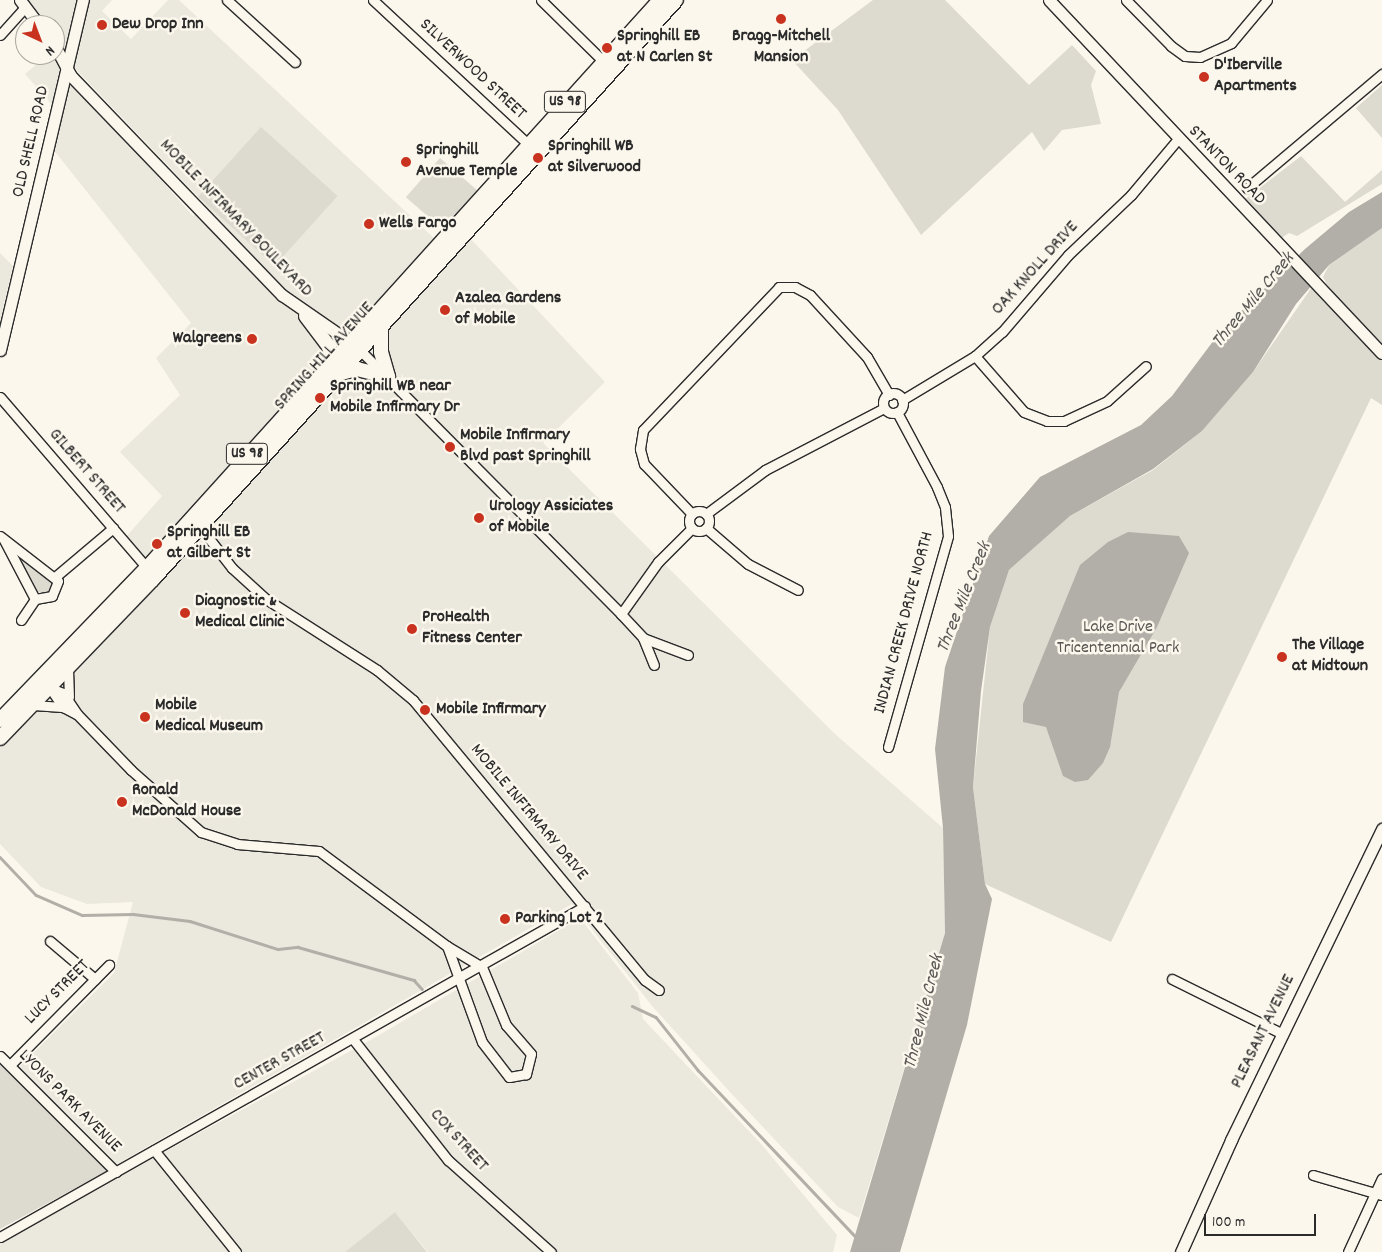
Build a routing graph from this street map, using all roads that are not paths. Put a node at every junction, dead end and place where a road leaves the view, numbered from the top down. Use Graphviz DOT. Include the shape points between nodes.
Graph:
graph roads {
  1 [pos="83,0"];
  2 [pos="227,0"];
  3 [pos="373,0"];
  4 [pos="541,0"];
  5 [pos="660,0"];
  6 [pos="676,0"];
  7 [pos="1049,0"];
  8 [pos="1126,0"];
  9 [pos="1267,0"];
  10 [pos="22,4"];
  11 [pos="31,15"];
  12 [pos="0,35"];
  13 [pos="603,61"];
  14 [pos="65,62"];
  15 [pos="295,62"];
  16 [pos="68,67"];
  17 [pos="1382,74"];
  18 [pos="1177,140"];
  19 [pos="527,143"];
  20 [pos="1246,188"];
  21 [pos="306,316"];
  22 [pos="4,322"];
  23 [pos="380,323"];
  24 [pos="353,344"];
  25 [pos="1380,348"];
  26 [pos="0,350"];
  27 [pos="975,356"];
  28 [pos="332,359"];
  29 [pos="1146,366"];
  30 [pos="334,375"];
  31 [pos="388,376"];
  32 [pos="889,394"];
  33 [pos="0,398"];
  34 [pos="902,400"];
  35 [pos="884,408"];
  36 [pos="897,412"];
  37 [pos="692,514"];
  38 [pos="706,514"];
  39 [pos="196,522"];
  40 [pos="113,528"];
  41 [pos="692,528"];
  42 [pos="706,528"];
  43 [pos="2,538"];
  44 [pos="147,568"];
  45 [pos="55,577"];
  46 [pos="798,590"];
  47 [pos="35,599"];
  48 [pos="621,614"];
  49 [pos="21,620"];
  50 [pos="643,638"];
  51 [pos="688,655"];
  52 [pos="654,665"];
  53 [pos="68,669"];
  54 [pos="46,683"];
  55 [pos="66,703"];
  56 [pos="33,705"];
  57 [pos="0,720"];
  58 [pos="0,738"];
  59 [pos="888,747"];
  60 [pos="1382,829"];
  61 [pos="585,906"];
  62 [pos="50,941"];
  63 [pos="447,946"];
  64 [pos="109,965"];
  65 [pos="482,967"];
  66 [pos="95,979"];
  67 [pos="462,979"];
  68 [pos="1172,979"];
  69 [pos="659,990"];
  70 [pos="1283,1034"];
  71 [pos="353,1040"];
  72 [pos="0,1056"];
  73 [pos="10,1065"];
  74 [pos="154,1150"];
  75 [pos="116,1172"];
  76 [pos="1313,1176"];
  77 [pos="1382,1178"];
  78 [pos="1378,1195"];
  79 [pos="0,1236"];
  80 [pos="236,1252"];
  81 [pos="551,1252"];
  82 [pos="1181,1252"];
  83 [pos="1348,1252"];
  1 -- 16 [label="street, OLD SHELL ROAD"];
  2 -- 15 [label="street"];
  3 -- 19 [label="street, SILVERWOOD STREET"];
  4 -- 13 [label="street"];
  5 -- 13 [label="main road, SPRING HILL AVENUE / US 98"];
  6 -- 23 [label="main road, SPRING HILL AVENUE / US 98"];
  7 -- 18 [label="street, STANTON ROAD"];
  8 -- 9 [label="street" via="1171,46 1185,56 1200,57 1231,43"];
  10 -- 11 [label="street"];
  10 -- 12 [label="street"];
  13 -- 19 [label="main road, SPRING HILL AVENUE / US 98"];
  14 -- 16 [label="street, MOBILE INFIRMARY BOULEVARD"];
  16 -- 21 [label="street, MOBILE INFIRMARY BOULEVARD" via="282,295"];
  16 -- 22 [label="street, OLD SHELL ROAD"];
  17 -- 20 [label="street"];
  18 -- 25 [label="street, STANTON ROAD"];
  18 -- 27 [label="street, OAK KNOLL DRIVE" via="1131,195 1068,255 1028,306"];
  19 -- 24 [label="main road, SPRING HILL AVENUE / US 98"];
  21 -- 24 [label="street, MOBILE INFIRMARY BOULEVARD"];
  21 -- 28 [label="main road" via="329,346"];
  22 -- 26 [label="street, OLD SHELL ROAD"];
  23 -- 24 [label="main road, SPRING HILL AVENUE / US 98"];
  23 -- 31 [label="main road" via="381,352"];
  24 -- 28 [label="main road, SPRING HILL AVENUE / US 98"];
  24 -- 30 [label="main road, SPRING HILL AVENUE / US 98"];
  24 -- 31 [label="street, MOBILE INFIRMARY BOULEVARD"];
  27 -- 29 [label="street" via="1024,412 1047,422 1064,421 1100,405"];
  27 -- 34 [label="street, OAK KNOLL DRIVE"];
  28 -- 39 [label="main road, SPRING HILL AVENUE / US 98"];
  30 -- 31 [label="main road" via="357,370"];
  30 -- 39 [label="main road, SPRING HILL AVENUE / US 98"];
  31 -- 48 [label="street, MOBILE INFIRMARY BOULEVARD"];
  32 -- 34 [label="street"];
  32 -- 35 [label="street"];
  32 -- 37 [label="street" via="848,334 810,295 788,286 766,298 642,430 640,449 655,478"];
  33 -- 40 [label="street, GILBERT STREET"];
  34 -- 36 [label="street"];
  35 -- 36 [label="street"];
  35 -- 38 [label="street" via="765,470"];
  36 -- 59 [label="street, INDIAN CREEK DRIVE NORTH" via="945,507 948,536"];
  37 -- 38 [label="street"];
  37 -- 41 [label="street"];
  38 -- 42 [label="street"];
  39 -- 44 [label="main road, SPRING HILL AVENUE / US 98"];
  39 -- 53 [label="main road, SPRING HILL AVENUE / US 98"];
  39 -- 61 [label="street, MOBILE INFIRMARY DRIVE" via="232,568 266,599 377,670 413,700"];
  40 -- 44 [label="street, GILBERT STREET"];
  40 -- 45 [label="street"];
  41 -- 42 [label="street"];
  41 -- 48 [label="street" via="658,562"];
  42 -- 46 [label="street" via="748,564"];
  43 -- 45 [label="street"];
  43 -- 47 [label="street"];
  44 -- 54 [label="main road, SPRING HILL AVENUE / US 98"];
  45 -- 47 [label="street" via="58,586 52,596"];
  47 -- 49 [label="street"];
  48 -- 50 [label="street, MOBILE INFIRMARY BOULEVARD"];
  50 -- 51 [label="street, MOBILE INFIRMARY BOULEVARD"];
  50 -- 52 [label="street, MOBILE INFIRMARY BOULEVARD"];
  53 -- 54 [label="main road, SPRING HILL AVENUE / US 98"];
  53 -- 55 [label="street"];
  54 -- 55 [label="street"];
  54 -- 56 [label="main road, SPRING HILL AVENUE / US 98"];
  54 -- 57 [label="main road, SPRING HILL AVENUE / US 98"];
  55 -- 56 [label="street"];
  55 -- 63 [label="street" via="201,832 237,844 319,850"];
  56 -- 58 [label="main road, SPRING HILL AVENUE / US 98"];
  60 -- 70 [label="street, PLEASANT AVENUE"];
  61 -- 65 [label="street, CENTER STREET"];
  61 -- 69 [label="street, MOBILE INFIRMARY DRIVE" via="645,980"];
  62 -- 66 [label="street"];
  63 -- 65 [label="street"];
  63 -- 67 [label="street"];
  64 -- 66 [label="street, LUCY STREET"];
  65 -- 67 [label="street, CENTER STREET"];
  65 -- 67 [label="street" via="506,1025 531,1054 526,1074 509,1077 492,1058 475,1030"];
  66 -- 73 [label="street, LUCY STREET"];
  67 -- 71 [label="street, CENTER STREET"];
  68 -- 70 [label="street"];
  70 -- 82 [label="street, PLEASANT AVENUE"];
  71 -- 74 [label="street, CENTER STREET"];
  71 -- 81 [label="street, COX STREET" via="448,1160"];
  72 -- 73 [label="street, LYONS PARK AVENUE"];
  73 -- 75 [label="street, LYONS PARK AVENUE"];
  74 -- 75 [label="street, CENTER STREET"];
  74 -- 80 [label="street"];
  75 -- 79 [label="street, CENTER STREET"];
  76 -- 78 [label="street"];
  77 -- 78 [label="street"];
  78 -- 83 [label="street"];
}
